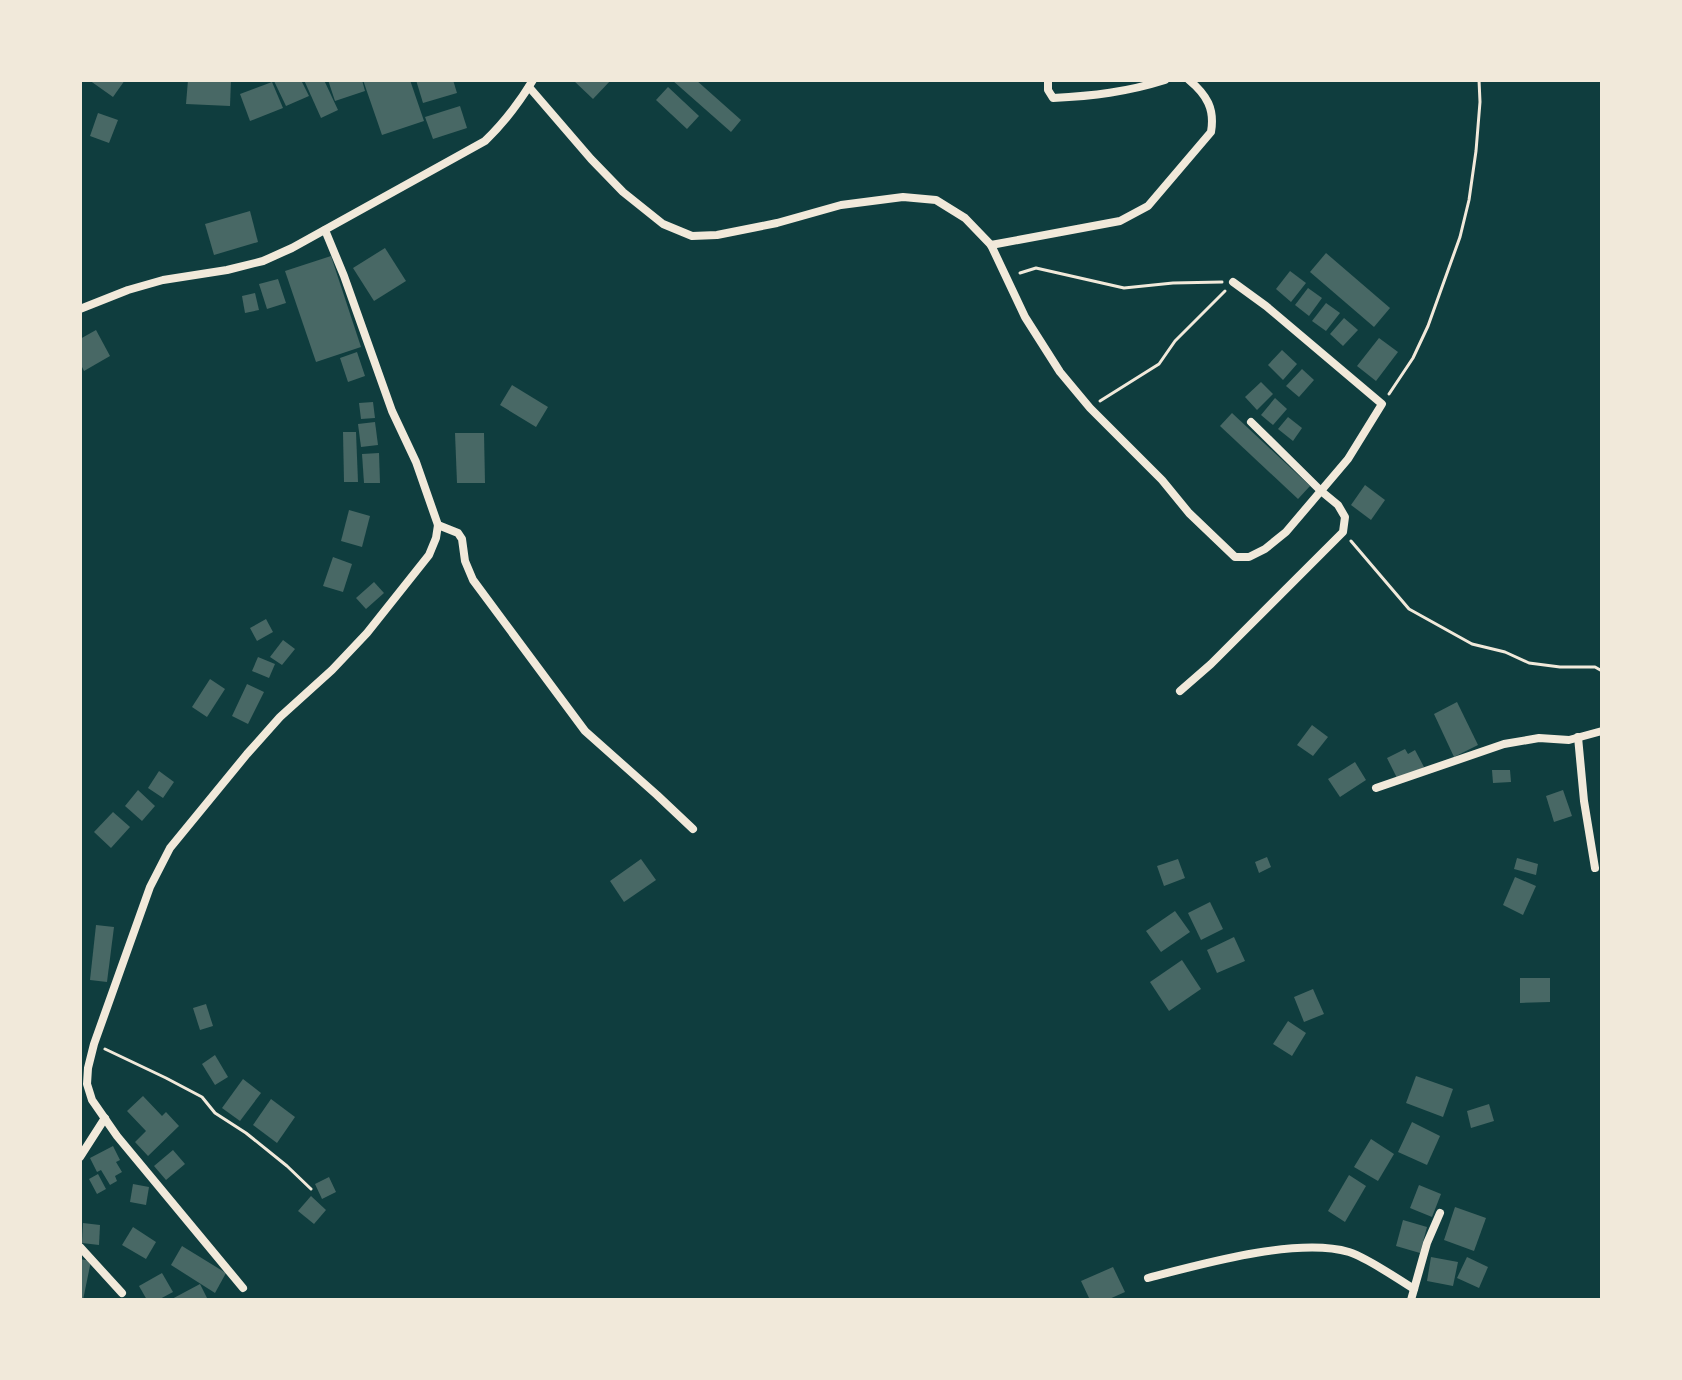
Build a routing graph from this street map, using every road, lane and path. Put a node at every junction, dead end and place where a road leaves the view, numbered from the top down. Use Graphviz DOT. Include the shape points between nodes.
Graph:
graph roads {
  1 [pos="1048,80"];
  2 [pos="1165,80"];
  3 [pos="1189,80"];
  4 [pos="1479,80"];
  5 [pos="531,84"];
  6 [pos="325,230"];
  7 [pos="991,245"];
  8 [pos="1007,276"];
  9 [pos="1233,282"];
  10 [pos="80,309"];
  11 [pos="1382,404"];
  12 [pos="1090,408"];
  13 [pos="1251,422"];
  14 [pos="1321,491"];
  15 [pos="438,525"];
  16 [pos="1343,532"];
  17 [pos="1602,671"];
  18 [pos="1180,691"];
  19 [pos="1602,731"];
  20 [pos="1578,737"];
  21 [pos="1376,788"];
  22 [pos="693,829"];
  23 [pos="1595,868"];
  24 [pos="94,1044"];
  25 [pos="105,1118"];
  26 [pos="80,1157"];
  27 [pos="311,1189"];
  28 [pos="1440,1213"];
  29 [pos="80,1247"];
  30 [pos="1148,1278"];
  31 [pos="243,1288"];
  32 [pos="1414,1289"];
  33 [pos="122,1293"];
  34 [pos="1411,1300"];
  1 -- 2 [label="street" via="1053,98 1097,96"];
  3 -- 7 [label="street" via="1211,108 1211,132 1148,206 1120,221"];
  4 -- 11 [label="path" via="1476,151 1460,237 1428,326"];
  5 -- 6 [label="street" via="485,141"];
  5 -- 7 [label="street" via="623,192 663,224 692,236 903,197 936,200 965,218"];
  6 -- 10 [label="street" via="263,261 163,280"];
  6 -- 15 [label="street"];
  7 -- 8 [label="street"];
  8 -- 9 [label="path" via="1036,268 1124,288"];
  8 -- 12 [label="street" via="1025,317"];
  9 -- 11 [label="street"];
  9 -- 12 [label="path" via="1159,364"];
  11 -- 14 [label="street"];
  12 -- 14 [label="street" via="1235,557 1265,549"];
  13 -- 14 [label="street"];
  14 -- 16 [label="street" via="1345,517"];
  15 -- 22 [label="street" via="458,533 473,580 585,731"];
  15 -- 24 [label="street" via="429,555 367,633 280,717 170,848 150,887"];
  16 -- 17 [label="path" via="1409,609 1472,644 1529,663"];
  16 -- 18 [label="street"];
  19 -- 20 [label="street"];
  20 -- 21 [label="street" via="1504,744"];
  20 -- 23 [label="street"];
  24 -- 25 [label="street" via="87,1084"];
  24 -- 27 [label="path" via="202,1097"];
  25 -- 26 [label="street"];
  25 -- 31 [label="street"];
  28 -- 32 [label="street"];
  29 -- 33 [label="street"];
  30 -- 32 [label="street" via="1288,1249 1335,1249 1353,1253"];
  32 -- 34 [label="street"];
}
